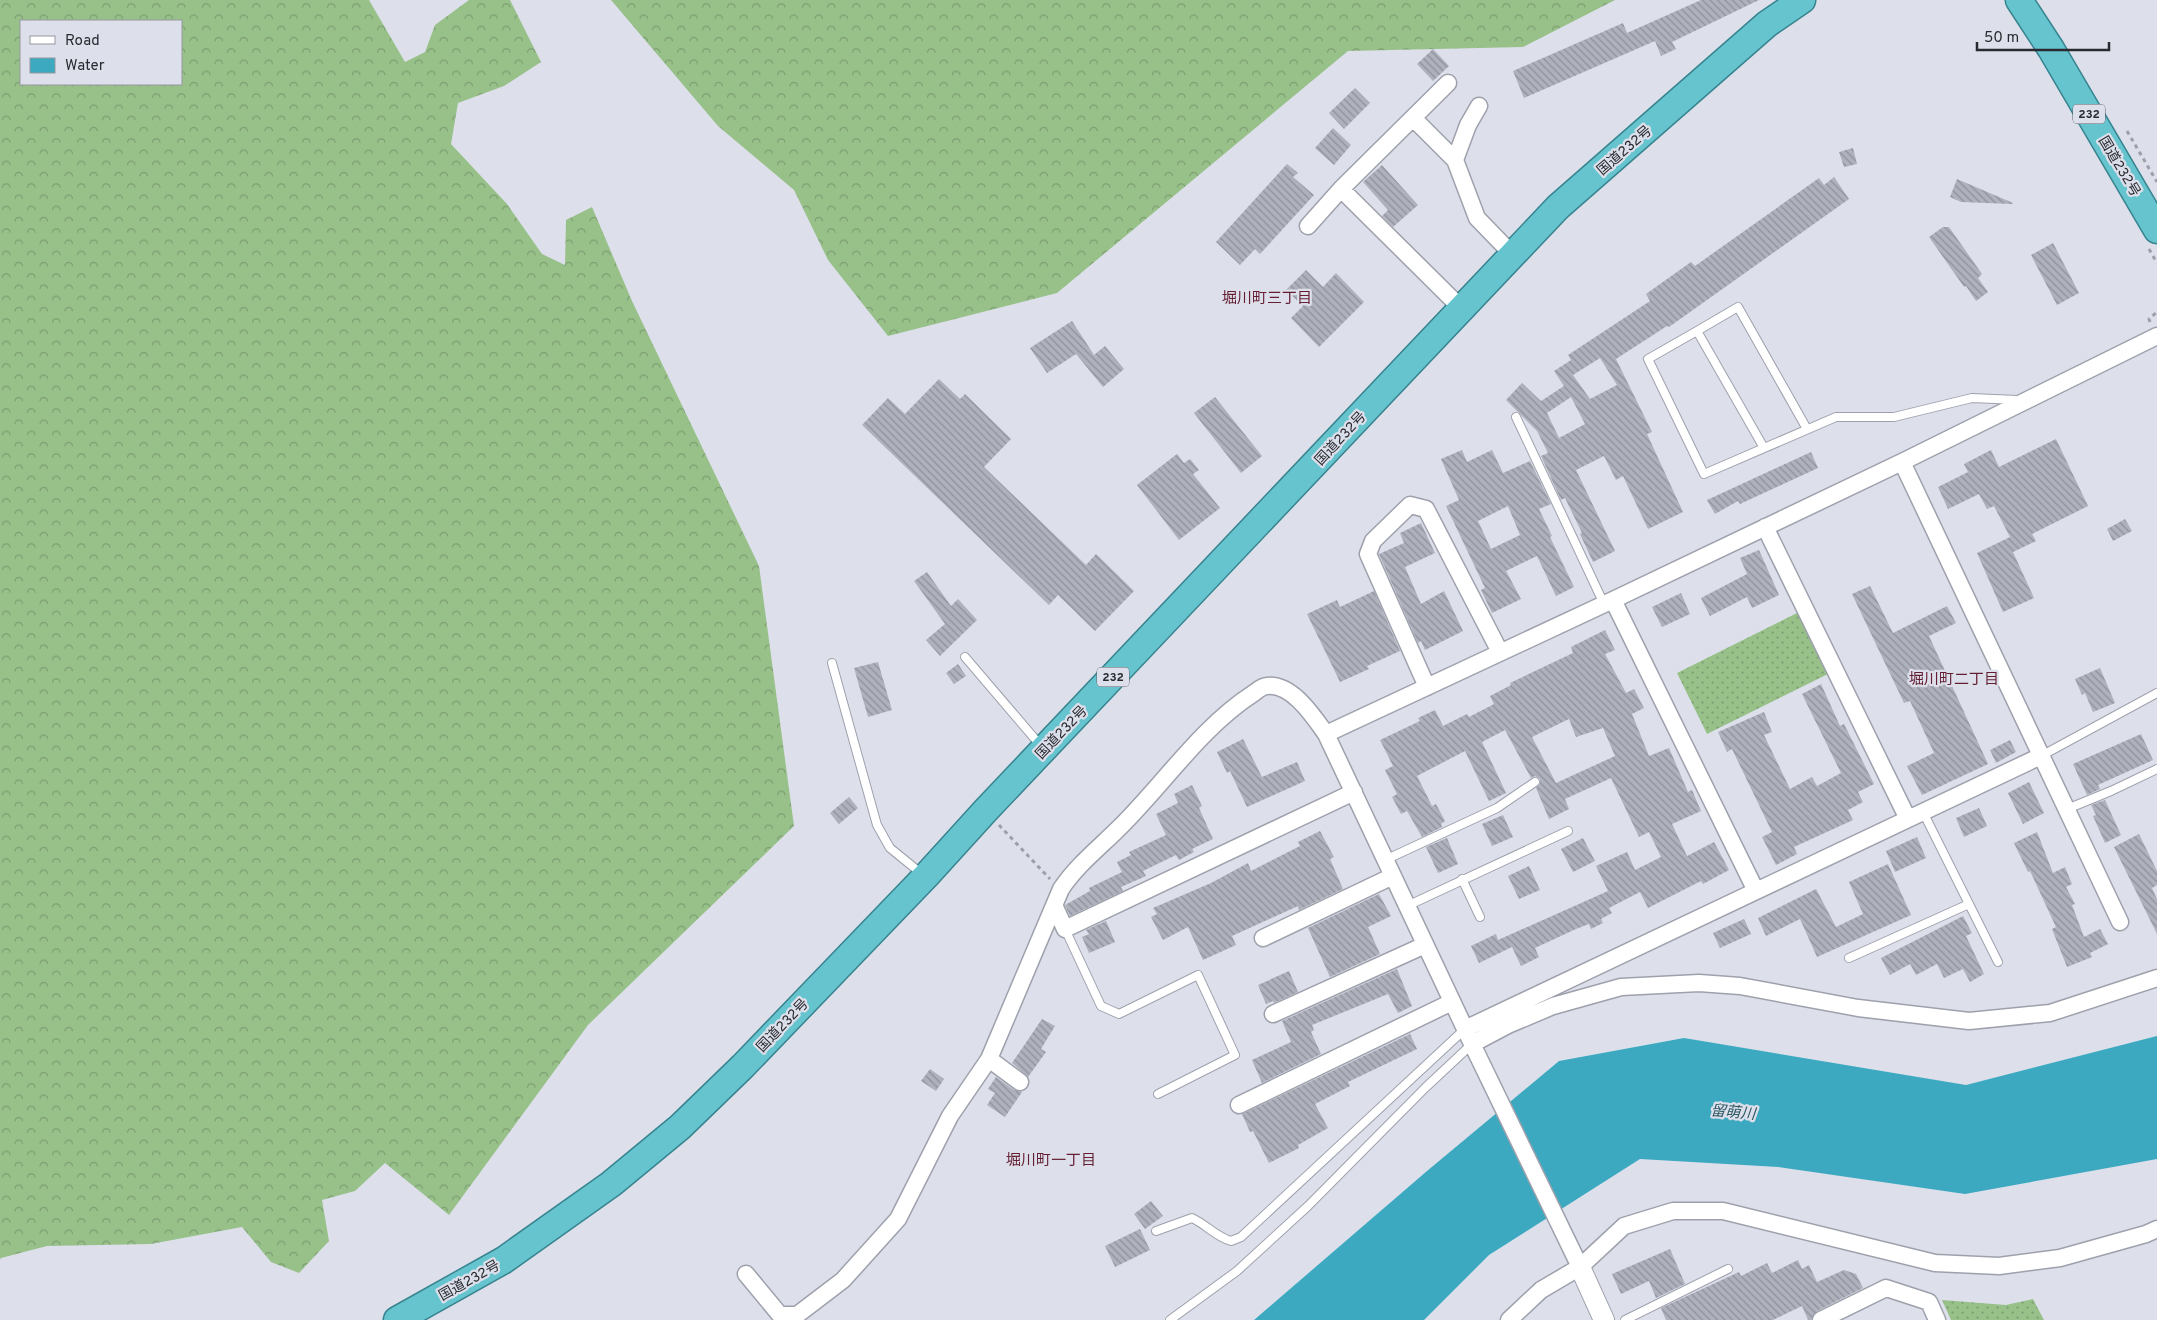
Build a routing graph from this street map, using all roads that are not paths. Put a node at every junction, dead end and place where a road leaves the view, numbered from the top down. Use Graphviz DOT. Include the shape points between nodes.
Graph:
graph roads {
  1 [pos="1802,0"];
  2 [pos="2019,0"];
  3 [pos="1448,83"];
  4 [pos="1479,106"];
  5 [pos="1413,118"];
  6 [pos="1455,160"];
  7 [pos="1341,189"];
  8 [pos="1308,226"];
  9 [pos="2157,230"];
  10 [pos="1513,255"];
  11 [pos="1462,309"];
  12 [pos="1697,331"];
  13 [pos="2157,336"];
  14 [pos="2026,401"];
  15 [pos="1516,417"];
  16 [pos="1807,429"];
  17 [pos="1764,448"];
  18 [pos="1902,462"];
  19 [pos="1764,527"];
  20 [pos="1609,602"];
  21 [pos="1500,652"];
  22 [pos="965,657"];
  23 [pos="832,663"];
  24 [pos="1427,687"];
  25 [pos="2157,693"];
  26 [pos="1326,734"];
  27 [pos="1044,750"];
  28 [pos="2041,756"];
  29 [pos="2157,769"];
  30 [pos="1535,782"];
  31 [pos="1354,792"];
  32 [pos="2067,809"];
  33 [pos="1923,812"];
  34 [pos="1908,819"];
  35 [pos="1568,831"];
  36 [pos="1385,860"];
  37 [pos="926,876"];
  38 [pos="1393,876"];
  39 [pos="1462,879"];
  40 [pos="1756,891"];
  41 [pos="1969,904"];
  42 [pos="1407,906"];
  43 [pos="1055,907"];
  44 [pos="1480,917"];
  45 [pos="2120,922"];
  46 [pos="1066,929"];
  47 [pos="1263,938"];
  48 [pos="1425,945"];
  49 [pos="1849,958"];
  50 [pos="1998,962"];
  51 [pos="2157,978"];
  52 [pos="1452,1002"];
  53 [pos="1273,1014"];
  54 [pos="1465,1029"];
  55 [pos="1473,1047"];
  56 [pos="989,1059"];
  57 [pos="1020,1082"];
  58 [pos="1158,1094"];
  59 [pos="1239,1105"];
  60 [pos="2157,1229"];
  61 [pos="1156,1231"];
  62 [pos="1577,1262"];
  63 [pos="1728,1269"];
  64 [pos="746,1274"];
  65 [pos="399,1319"];
  66 [pos="1170,1320"];
  67 [pos="1510,1320"];
  68 [pos="1604,1320"];
  69 [pos="1625,1320"];
  70 [pos="1821,1320"];
  71 [pos="1937,1320"];
  1 -- 10 [label="highway, 国道232号 / 232" via="1767,24 1558,207"];
  2 -- 9 [label="highway, 国道232号 / 232"];
  3 -- 5 [label="street"];
  4 -- 6 [label="street"];
  5 -- 6 [label="street"];
  5 -- 7 [label="street"];
  6 -- 10 [label="street" via="1477,218"];
  7 -- 8 [label="street"];
  7 -- 11 [label="street"];
  10 -- 11 [label="highway, 国道232号 / 232"];
  11 -- 27 [label="highway, 国道232号 / 232"];
  12 -- 16 [label="lane" via="1738,307"];
  12 -- 17 [label="lane"];
  12 -- 17 [label="lane" via="1648,359 1704,474"];
  13 -- 14 [label="street"];
  14 -- 16 [label="lane" via="1972,398 1894,417 1836,417"];
  14 -- 18 [label="street"];
  15 -- 20 [label="lane"];
  16 -- 17 [label="lane"];
  18 -- 19 [label="street"];
  18 -- 28 [label="street"];
  19 -- 20 [label="street"];
  19 -- 34 [label="street"];
  20 -- 21 [label="street"];
  20 -- 40 [label="street"];
  21 -- 24 [label="street"];
  21 -- 24 [label="street" via="1426,509 1410,505 1374,541 1368,554"];
  22 -- 27 [label="lane"];
  23 -- 37 [label="lane" via="877,825 890,848"];
  24 -- 26 [label="street"];
  25 -- 28 [label="lane"];
  26 -- 31 [label="street"];
  26 -- 43 [label="street" via="1304,704 1278,686 1265,686 1238,703 1208,731 1120,828 1072,872"];
  27 -- 37 [label="highway, 国道232号 / 232"];
  28 -- 32 [label="street"];
  28 -- 33 [label="street"];
  29 -- 32 [label="lane"];
  30 -- 36 [label="lane" via="1498,808"];
  31 -- 36 [label="street"];
  31 -- 46 [label="street"];
  32 -- 45 [label="street"];
  33 -- 34 [label="street"];
  33 -- 41 [label="lane"];
  34 -- 40 [label="street"];
  35 -- 39 [label="lane"];
  36 -- 38 [label="street"];
  37 -- 65 [label="highway, 国道232号 / 232" via="743,1066 680,1126 611,1184 504,1260"];
  38 -- 42 [label="street"];
  38 -- 47 [label="street"];
  39 -- 42 [label="lane"];
  39 -- 44 [label="lane"];
  40 -- 54 [label="street"];
  41 -- 49 [label="lane"];
  41 -- 50 [label="lane"];
  42 -- 48 [label="street"];
  43 -- 46 [label="street"];
  43 -- 56 [label="street"];
  46 -- 58 [label="lane" via="1101,1006 1119,1014 1198,975 1235,1055"];
  48 -- 52 [label="street"];
  48 -- 53 [label="street"];
  51 -- 55 [label="street" via="2050,1013 1969,1021 1858,1008 1740,986 1699,983 1621,987 1553,1006 1508,1026"];
  52 -- 54 [label="street"];
  52 -- 59 [label="street"];
  54 -- 55 [label="street"];
  54 -- 61 [label="lane" via="1241,1237 1231,1241 1222,1239 1204,1223 1192,1218"];
  55 -- 62 [label="street"];
  55 -- 66 [label="lane" via="1425,1088 1308,1206 1238,1271"];
  56 -- 57 [label="street"];
  56 -- 64 [label="street" via="950,1116 898,1219 843,1280 797,1316 780,1315"];
  60 -- 62 [label="street" via="2060,1258 1999,1266 1935,1263 1723,1211 1673,1211 1624,1226"];
  62 -- 67 [label="street"];
  62 -- 68 [label="street"];
  63 -- 69 [label="lane"];
  70 -- 71 [label="street" via="1886,1288 1929,1302"];
}
